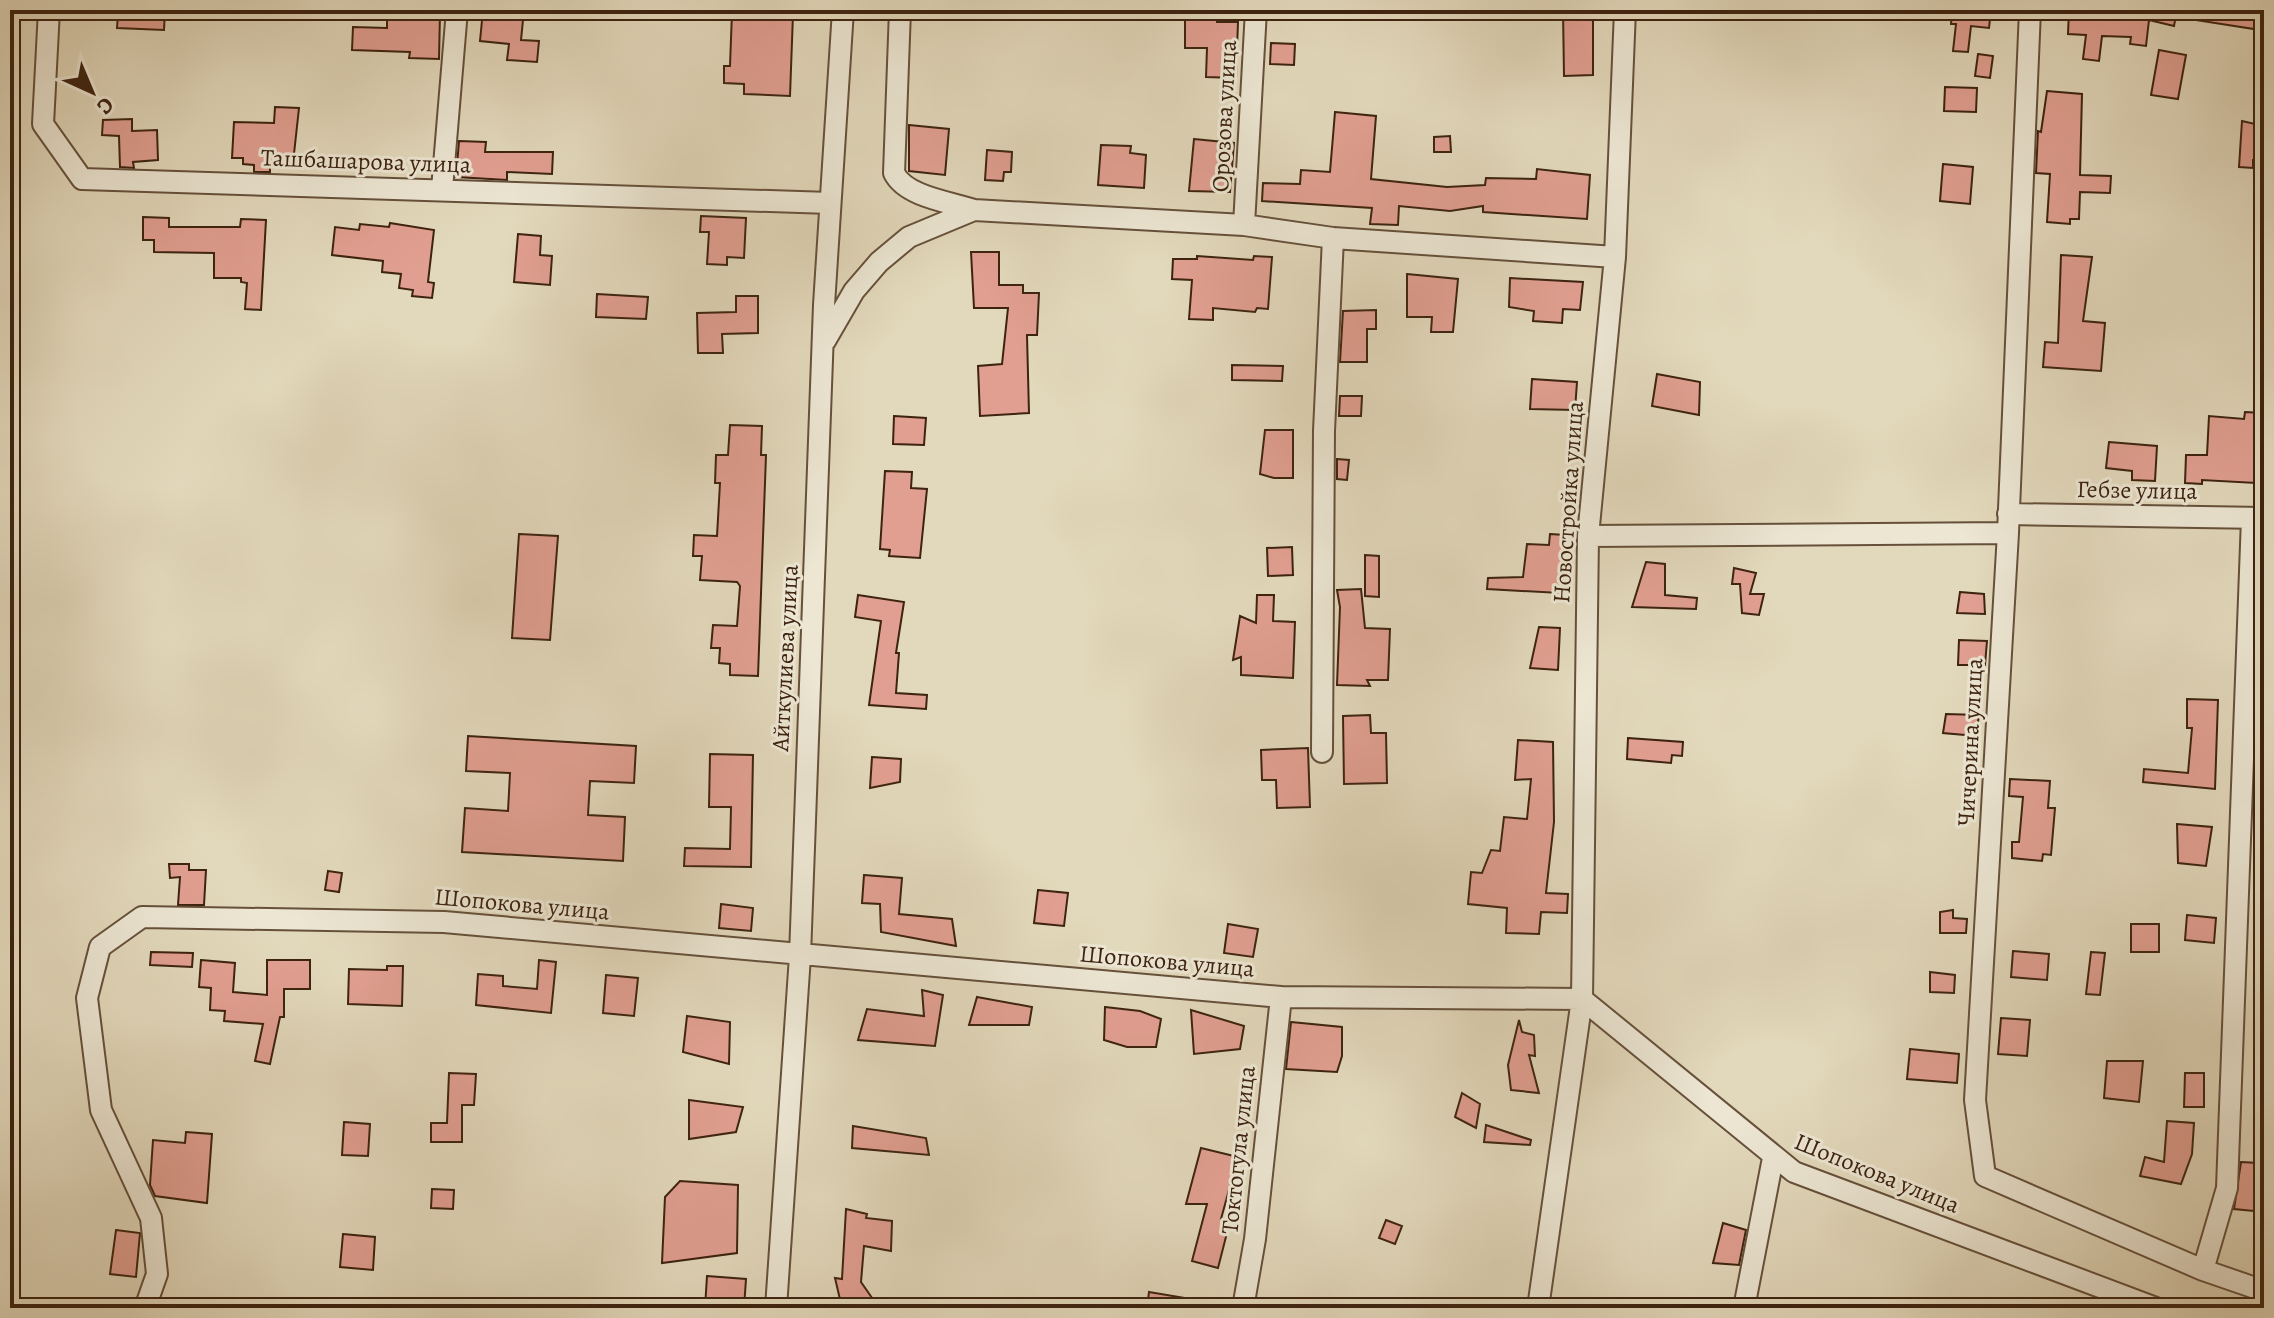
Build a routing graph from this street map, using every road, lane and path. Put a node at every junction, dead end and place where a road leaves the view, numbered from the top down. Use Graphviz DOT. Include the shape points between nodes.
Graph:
graph roads {
  1 [pos="49,10"];
  2 [pos="457,10"];
  3 [pos="843,10"];
  4 [pos="900,10"];
  5 [pos="1256,10"];
  6 [pos="1625,10"];
  7 [pos="2030,10"];
  8 [pos="442,189"];
  9 [pos="830,203"];
  10 [pos="974,210"];
  11 [pos="1244,225"];
  12 [pos="1333,238"];
  13 [pos="1615,257"];
  14 [pos="823,344"];
  15 [pos="2258,518"];
  16 [pos="2008,523"];
  17 [pos="1588,536"];
  18 [pos="1322,752"];
  19 [pos="800,956"];
  20 [pos="1281,997"];
  21 [pos="1582,999"];
  22 [pos="1773,1158"];
  23 [pos="2203,1270"];
  24 [pos="2264,1291"];
  25 [pos="2129,1303"];
  26 [pos="145,1308"];
  27 [pos="776,1308"];
  28 [pos="1243,1308"];
  29 [pos="1538,1308"];
  30 [pos="1744,1308"];
  31 [pos="2156,1308"];
  1 -- 8 [label="street, Ташбашарова улица" via="43,124 82,179"];
  2 -- 8 [label="street"];
  3 -- 9 [label="street, Айткулиева улица"];
  4 -- 10 [label="street" via="894,173 909,189"];
  5 -- 11 [label="street, Орозова улица"];
  6 -- 13 [label="street, Новостройка улица"];
  7 -- 16 [label="street, Чичерина улица"];
  8 -- 9 [label="street, Ташбашарова улица"];
  9 -- 14 [label="street, Айткулиева улица"];
  10 -- 11 [label="street"];
  10 -- 14 [label="street" via="909,237 879,262 854,291"];
  11 -- 12 [label="street"];
  12 -- 13 [label="street"];
  12 -- 18 [label="street" via="1324,431"];
  13 -- 17 [label="street, Новостройка улица"];
  14 -- 19 [label="street, Айткулиева улица"];
  15 -- 16 [label="street, Гебзе улица"];
  15 -- 23 [label="street" via="2227,1188"];
  16 -- 17 [label="street, Гебзе улица"];
  16 -- 23 [label="street, Чичерина улица" via="1975,1100 1985,1176"];
  17 -- 21 [label="street, Новостройка улица"];
  19 -- 20 [label="street, Шопокова улица"];
  19 -- 26 [label="street, Шопокова улица" via="444,922 142,917 100,947 87,998 101,1110 151,1218 157,1274"];
  19 -- 27 [label="street, Айткулиева улица"];
  20 -- 21 [label="street, Шопокова улица"];
  20 -- 28 [label="street, Токтогула улица"];
  21 -- 22 [label="street, Шопокова улица"];
  21 -- 29 [label="street, Новостройка улица"];
  22 -- 25 [label="street, Шопокова улица" via="1794,1172"];
  22 -- 30 [label="street"];
  23 -- 24 [label="street, Чичерина улица"];
  25 -- 31 [label="street, Шопокова улица"];
}
